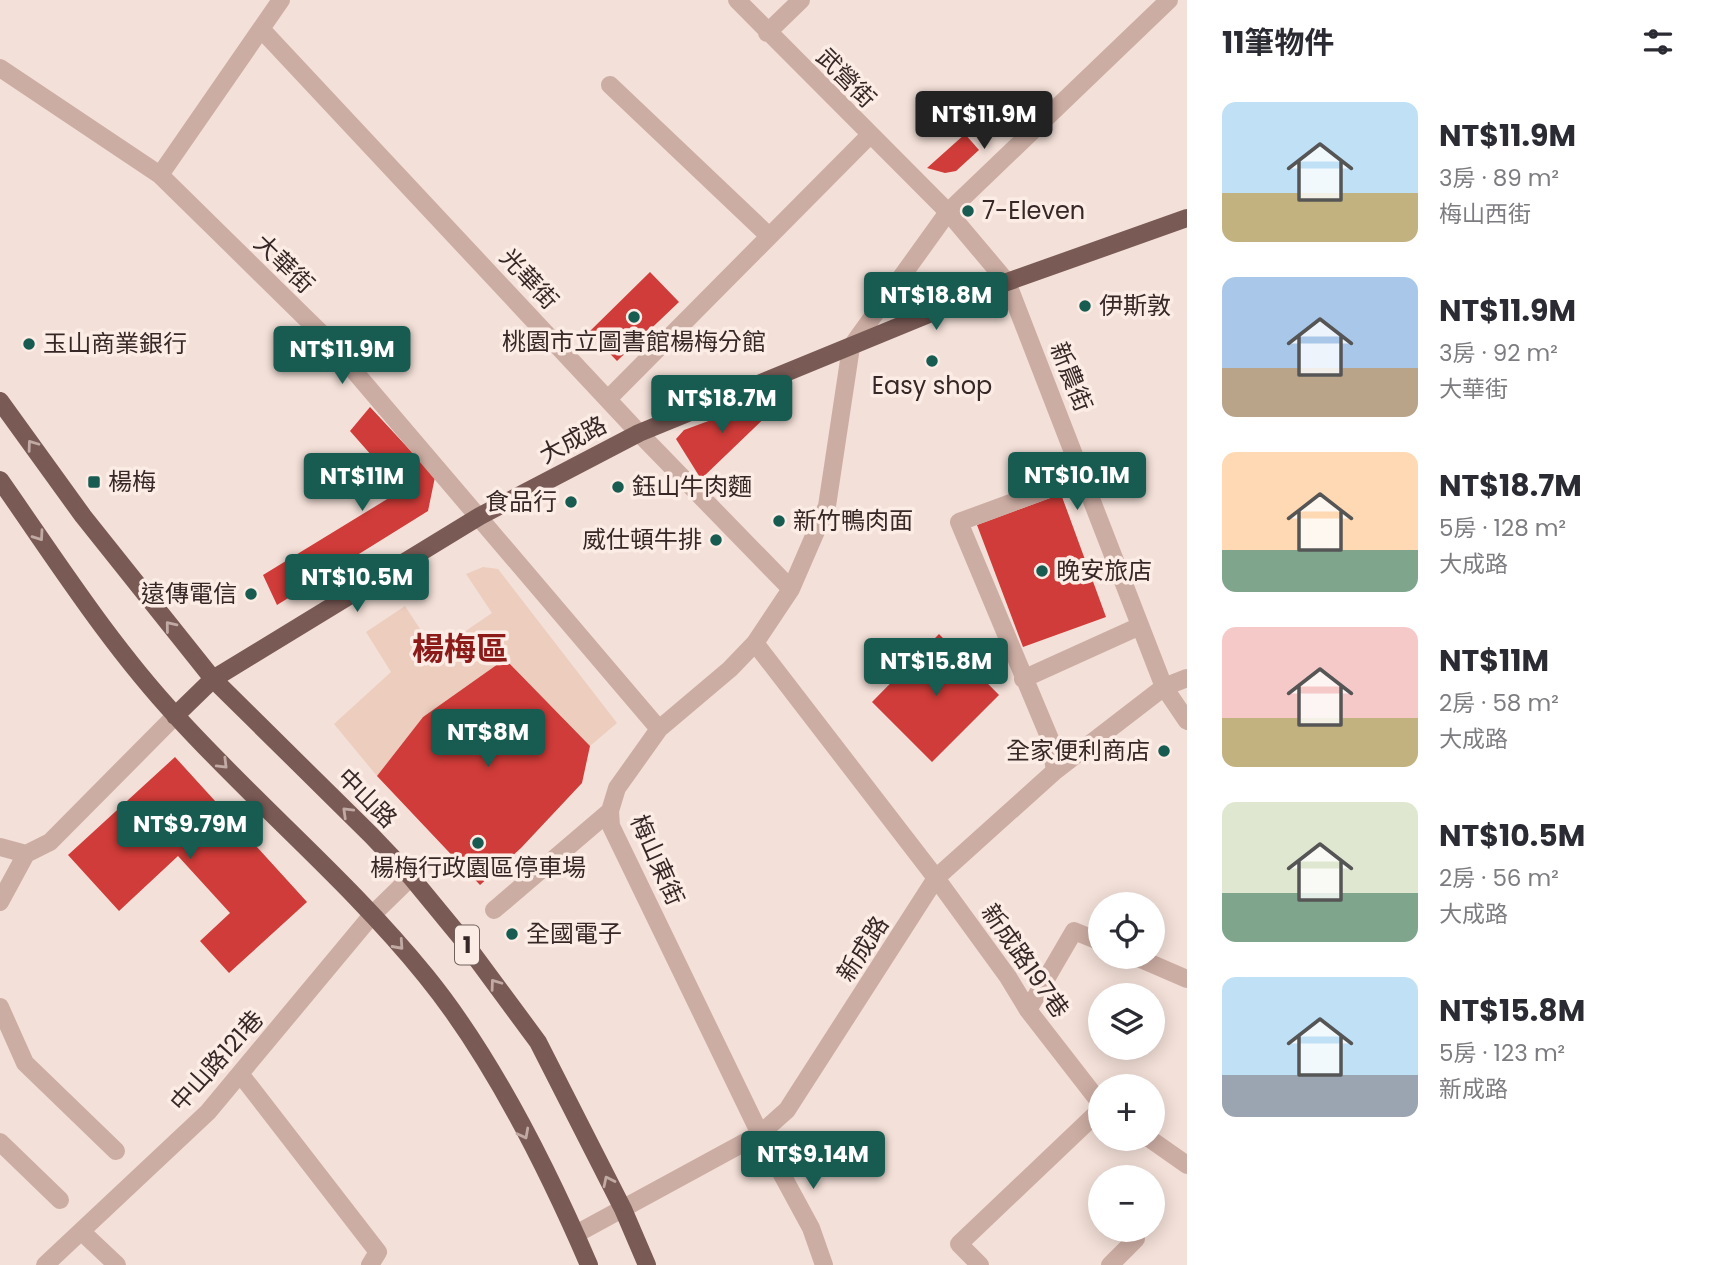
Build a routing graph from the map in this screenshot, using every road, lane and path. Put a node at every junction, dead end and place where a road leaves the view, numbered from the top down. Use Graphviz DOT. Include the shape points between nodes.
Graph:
graph roads {
  1 [pos="281,0"];
  2 [pos="737,0"];
  3 [pos="802,0"];
  4 [pos="1169,0"];
  5 [pos="262,30"];
  6 [pos="767,33"];
  7 [pos="0,68"];
  8 [pos="610,85"];
  9 [pos="869,136"];
  10 [pos="160,175"];
  11 [pos="948,212"];
  12 [pos="1187,218"];
  13 [pos="769,236"];
  14 [pos="1007,282"];
  15 [pos="851,347"];
  16 [pos="608,399"];
  17 [pos="0,401"];
  18 [pos="639,433"];
  19 [pos="1084,476"];
  20 [pos="0,480"];
  21 [pos="480,516"];
  22 [pos="791,589"];
  23 [pos="1140,626"];
  24 [pos="755,643"];
  25 [pos="1187,678"];
  26 [pos="213,679"];
  27 [pos="1023,679"];
  28 [pos="1164,687"];
  29 [pos="175,716"];
  30 [pos="1187,721"];
  31 [pos="659,729"];
  32 [pos="1055,771"];
  33 [pos="610,811"];
  34 [pos="0,847"];
  35 [pos="26,854"];
  36 [pos="411,877"];
  37 [pos="936,878"];
  38 [pos="0,902"];
  39 [pos="494,910"];
  40 [pos="372,915"];
  41 [pos="1088,937"];
  42 [pos="1164,969"];
  43 [pos="1187,979"];
  44 [pos="0,1007"];
  45 [pos="1028,1010"];
  46 [pos="241,1075"];
  47 [pos="1088,1087"];
  48 [pos="1088,1122"];
  49 [pos="760,1134"];
  50 [pos="0,1142"];
  51 [pos="1165,1150"];
  52 [pos="116,1151"];
  53 [pos="1187,1165"];
  54 [pos="60,1200"];
  55 [pos="622,1209"];
  56 [pos="82,1232"];
  57 [pos="576,1234"];
  58 [pos="1133,1242"];
  59 [pos="45,1265"];
  60 [pos="117,1265"];
  61 [pos="370,1265"];
  62 [pos="589,1265"];
  63 [pos="647,1265"];
  64 [pos="824,1265"];
  65 [pos="980,1265"];
  66 [pos="1110,1265"];
  1 -- 5 [label="street"];
  2 -- 6 [label="street, 武營街"];
  3 -- 6 [label="street"];
  4 -- 11 [label="street"];
  5 -- 10 [label="street"];
  5 -- 16 [label="street, 光華街"];
  6 -- 9 [label="street, 武營街"];
  7 -- 10 [label="street, 大華街"];
  8 -- 13 [label="street"];
  9 -- 11 [label="street, 武營街"];
  9 -- 13 [label="street"];
  10 -- 21 [label="street, 大華街" via="326,338"];
  11 -- 14 [label="street, 武營街"];
  11 -- 15 [label="street"];
  12 -- 14 [label="main road, 大成路"];
  13 -- 16 [label="street"];
  14 -- 15 [label="main road, 大成路"];
  14 -- 19 [label="street, 新農街"];
  15 -- 18 [label="main road, 大成路"];
  15 -- 22 [label="street, 梅山東街" via="827,506"];
  16 -- 18 [label="street, 光華街"];
  26 -- 17 [label="main road, 中山路 / 1, one-way" via="83,516"];
  18 -- 21 [label="main road, 大成路"];
  18 -- 22 [label="street, 光華街"];
  19 -- 23 [label="street, 新農街"];
  19 -- 27 [label="street" via="959,523"];
  20 -- 29 [label="main road, 1, one-way" via="96,617"];
  21 -- 26 [label="main road, 大成路"];
  21 -- 31 [label="street, 大華街"];
  22 -- 24 [label="street, 梅山東街"];
  23 -- 27 [label="street"];
  23 -- 28 [label="street, 新農街"];
  24 -- 31 [label="street, 梅山東街"];
  24 -- 37 [label="street, 新成路197巷"];
  25 -- 28 [label="street, 新成路"];
  26 -- 29 [label="main road, 大成路"];
  36 -- 26 [label="main road, 中山路 / 1, one-way"];
  27 -- 32 [label="street" via="1050,738"];
  28 -- 30 [label="street, 新農街"];
  28 -- 32 [label="street, 新成路"];
  29 -- 35 [label="street" via="50,842"];
  29 -- 40 [label="main road, 1, one-way"];
  31 -- 33 [label="street, 梅山東街" via="617,788"];
  32 -- 37 [label="street, 新成路"];
  33 -- 39 [label="street"];
  33 -- 49 [label="street, 梅山東街" via="611,826"];
  34 -- 35 [label="street"];
  35 -- 38 [label="street"];
  36 -- 40 [label="street, 中山路121巷"];
  55 -- 36 [label="main road, 中山路 / 1, one-way" via="538,1042"];
  37 -- 45 [label="street, 新成路197巷"];
  37 -- 49 [label="street, 新成路" via="787,1110"];
  40 -- 46 [label="street, 中山路121巷"];
  40 -- 57 [label="main road, 1, one-way" via="427,976 484,1062"];
  41 -- 45 [label="street" via="1074,931"];
  42 -- 43 [label="street"];
  44 -- 52 [label="street" via="25,1063"];
  45 -- 47 [label="street, 新成路197巷"];
  46 -- 56 [label="street, 中山路121巷"];
  46 -- 61 [label="street" via="378,1252"];
  48 -- 65 [label="street" via="959,1244"];
  49 -- 55 [label="street, 新成路"];
  49 -- 64 [label="street, 梅山東街" via="811,1228"];
  50 -- 54 [label="street"];
  51 -- 53 [label="street"];
  55 -- 57 [label="street, 新成路"];
  55 -- 63 [label="main road, 中山路 / 1"];
  56 -- 59 [label="street, 中山路121巷"];
  56 -- 60 [label="street"];
  57 -- 62 [label="main road, 1"];
  58 -- 66 [label="street"];
}
